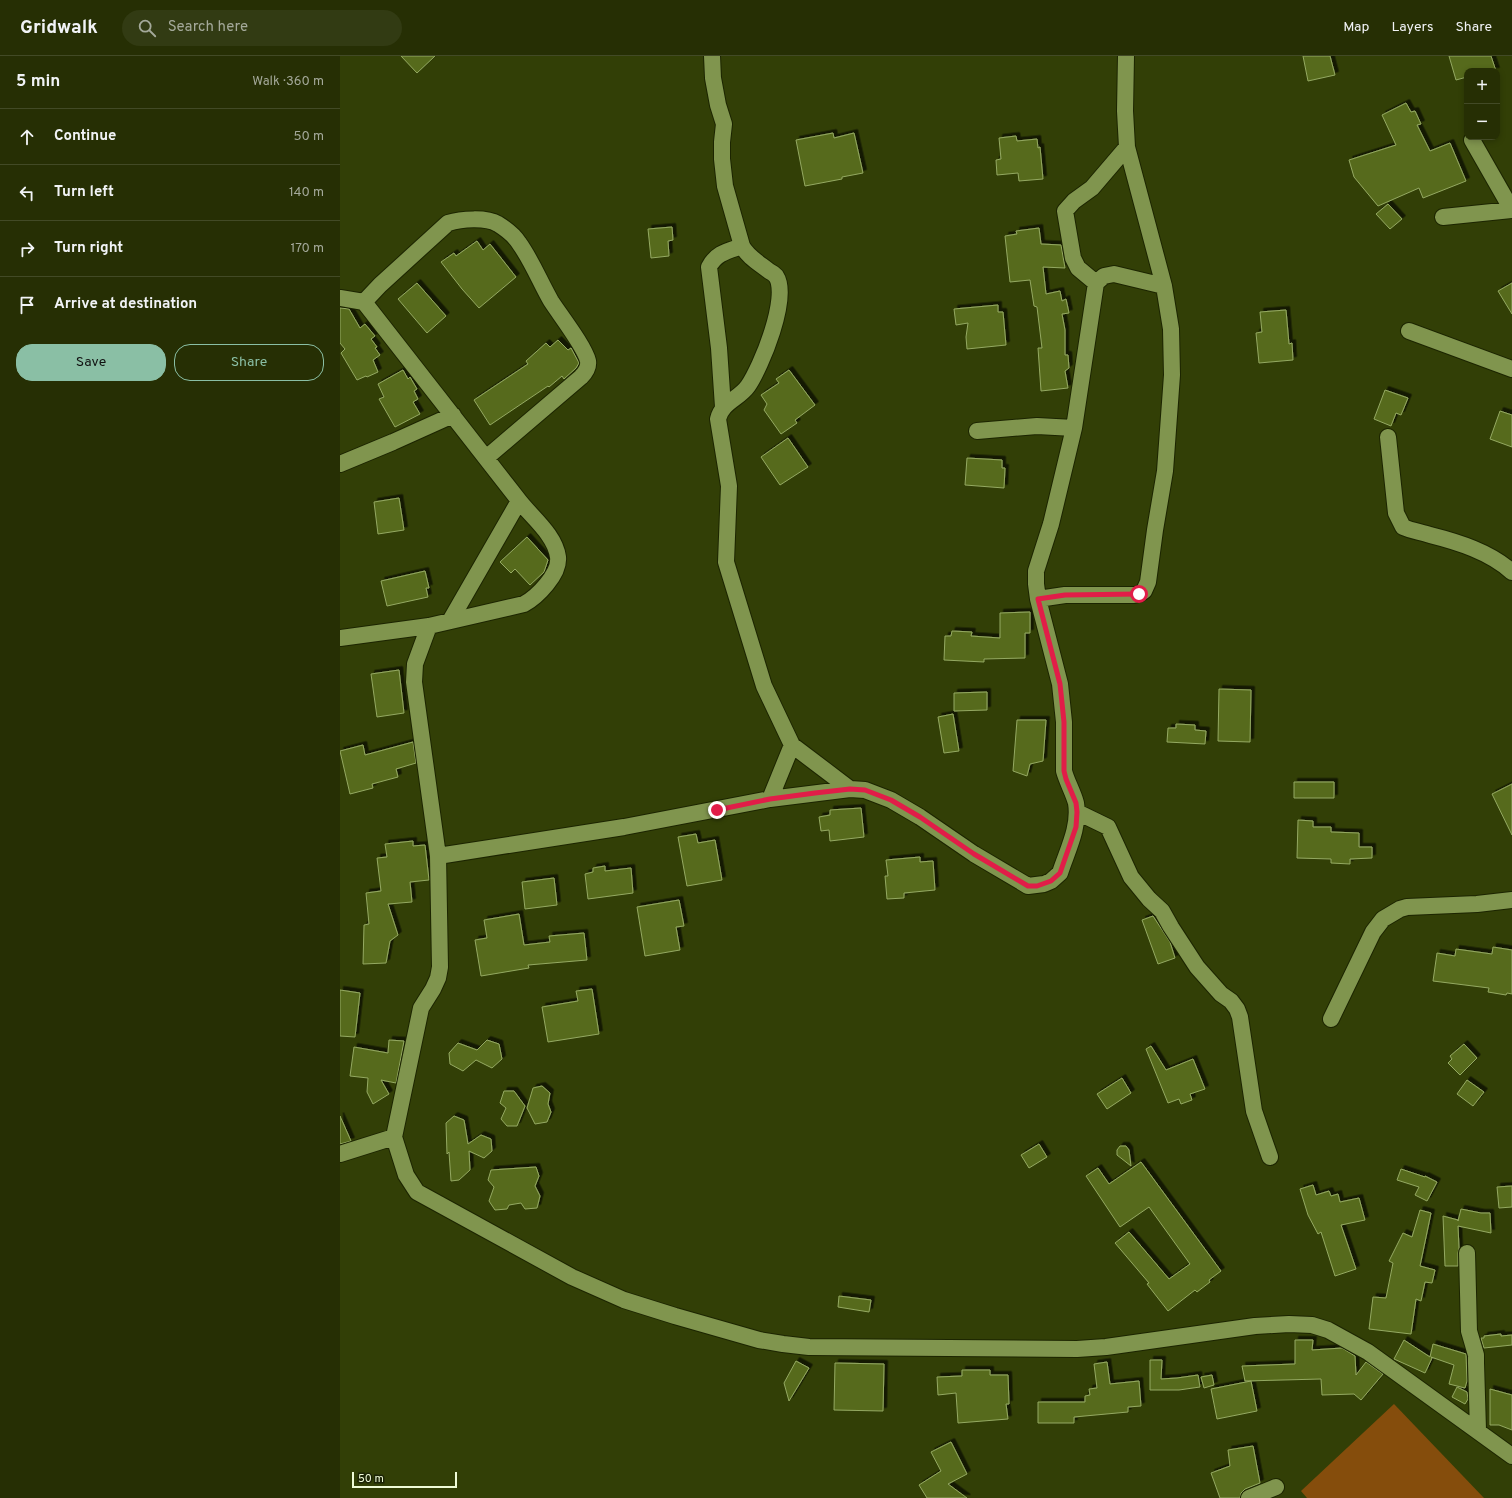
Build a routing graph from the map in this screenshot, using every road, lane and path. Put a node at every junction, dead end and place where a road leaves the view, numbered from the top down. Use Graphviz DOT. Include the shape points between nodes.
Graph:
graph roads {
  1 [pos="712,56"];
  2 [pos="1126,56"];
  3 [pos="1472,140"];
  4 [pos="1127,147"];
  5 [pos="1512,210"];
  6 [pos="1443,217"];
  7 [pos="742,246"];
  8 [pos="1096,283"];
  9 [pos="1164,286"];
  10 [pos="340,298"];
  11 [pos="364,302"];
  12 [pos="1409,331"];
  13 [pos="1512,369"];
  14 [pos="723,407"];
  15 [pos="453,414"];
  16 [pos="1074,428"];
  17 [pos="978,431"];
  18 [pos="1388,437"];
  19 [pos="486,458"];
  20 [pos="340,464"];
  21 [pos="519,501"];
  22 [pos="1512,572"];
  23 [pos="1038,599"];
  24 [pos="450,621"];
  25 [pos="429,626"];
  26 [pos="340,638"];
  27 [pos="792,745"];
  28 [pos="850,789"];
  29 [pos="770,799"];
  30 [pos="1077,812"];
  31 [pos="438,856"];
  32 [pos="1512,900"];
  33 [pos="1331,1019"];
  34 [pos="394,1137"];
  35 [pos="340,1154"];
  36 [pos="1270,1157"];
  37 [pos="1467,1253"];
  38 [pos="1478,1430"];
  39 [pos="1512,1456"];
  40 [pos="1276,1487"];
  41 [pos="1249,1498"];
  1 -- 7 [label="street" via="713,78 724,124 722,159 725,186"];
  2 -- 4 [label="street"];
  3 -- 5 [label="street"];
  4 -- 8 [label="street" via="1092,188 1065,211 1073,258 1078,268"];
  4 -- 9 [label="street"];
  5 -- 6 [label="street"];
  7 -- 14 [label="street" via="722,253 712,260 709,267"];
  7 -- 14 [label="street" via="746,253 776,276 780,294 779,305 766,351 754,377 747,387"];
  8 -- 9 [label="street" via="1104,276 1114,274"];
  8 -- 16 [label="street"];
  9 -- 23 [label="street" via="1171,329 1172,375 1165,471 1146,588 1134,595 1065,595"];
  10 -- 11 [label="street"];
  11 -- 15 [label="street"];
  11 -- 19 [label="street" via="380,284 448,223 459,220 497,223 508,230 518,242 551,301 584,350 588,362 587,370"];
  12 -- 13 [label="street"];
  14 -- 27 [label="street" via="718,419 729,486 726,562 764,686"];
  15 -- 19 [label="street"];
  15 -- 20 [label="street"];
  16 -- 17 [label="street" via="1037,426"];
  16 -- 23 [label="street" via="1051,524 1036,571"];
  18 -- 22 [label="street" via="1396,513 1403,527 1457,542"];
  19 -- 21 [label="street"];
  21 -- 24 [label="street"];
  21 -- 24 [label="street" via="549,536 556,549 558,559 554,572 540,593 524,604"];
  23 -- 30 [label="street" via="1060,684 1064,722 1064,771"];
  24 -- 25 [label="street"];
  25 -- 26 [label="street"];
  25 -- 31 [label="street" via="415,664 414,682"];
  27 -- 28 [label="street"];
  27 -- 29 [label="street"];
  28 -- 29 [label="street"];
  28 -- 30 [label="street" via="865,790 891,800 1028,886 1044,884 1060,873 1076,827"];
  29 -- 31 [label="street" via="624,827"];
  30 -- 36 [label="street" via="1108,827 1132,877 1162,911 1198,967 1237,1009 1254,1111"];
  31 -- 34 [label="street" via="440,967 433,989 421,1008"];
  32 -- 33 [label="street" via="1406,907 1383,919 1373,932"];
  34 -- 35 [label="street"];
  34 -- 38 [label="street" via="406,1174 417,1192 427,1198 572,1278 624,1300 759,1340 808,1347 1077,1349 1255,1326 1312,1325 1328,1330 1368,1352"];
  37 -- 38 [label="street" via="1469,1331 1476,1359"];
  38 -- 39 [label="street"];
  40 -- 41 [label="street"];
}
